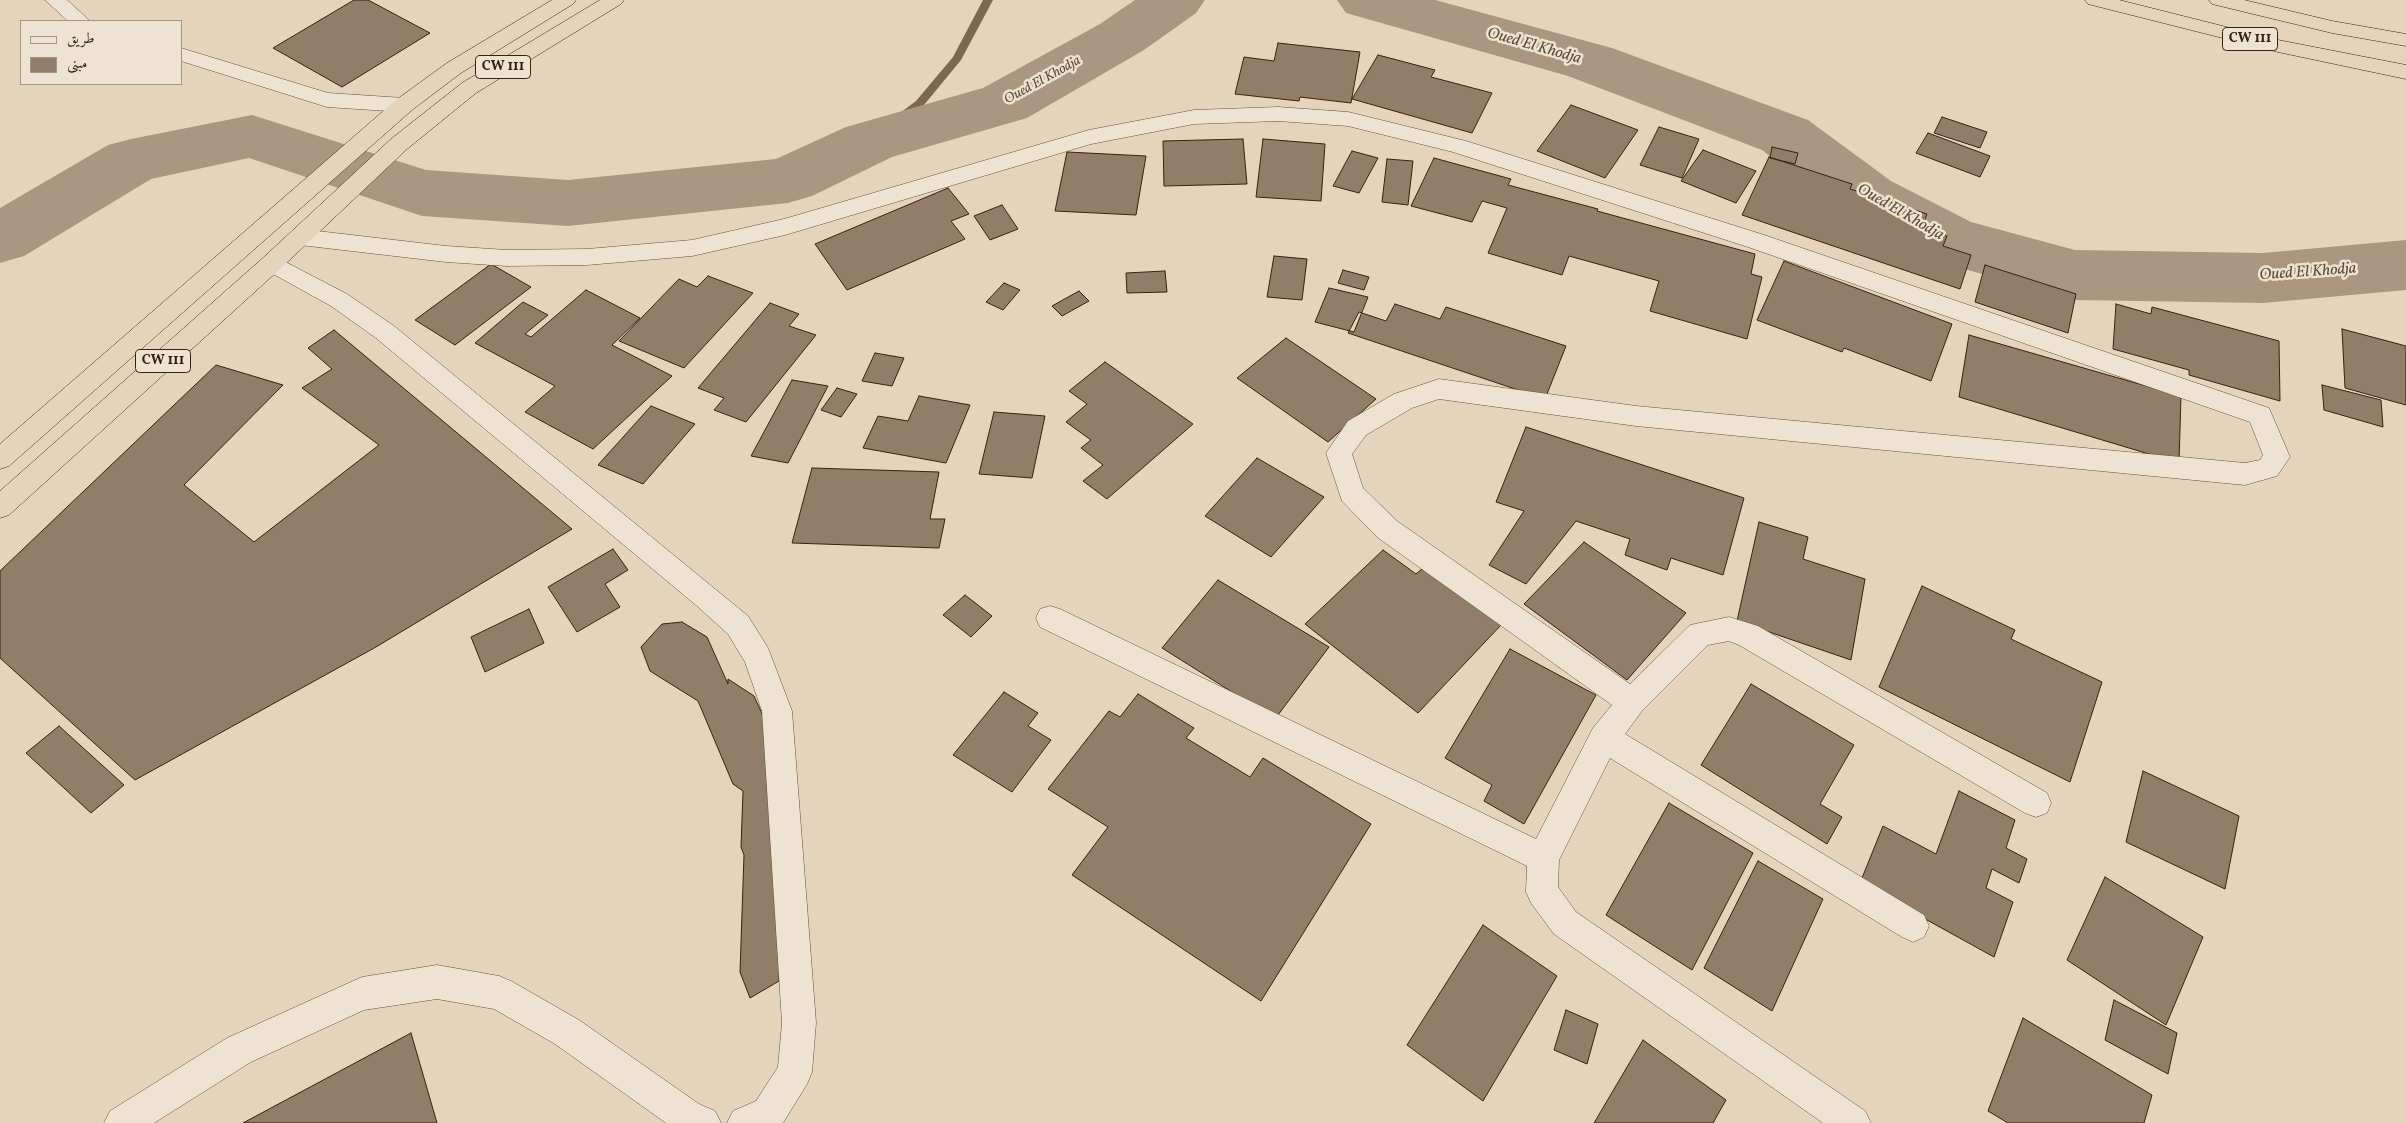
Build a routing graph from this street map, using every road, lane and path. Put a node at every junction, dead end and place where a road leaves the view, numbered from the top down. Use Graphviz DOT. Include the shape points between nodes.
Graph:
graph roads {
  1 [pos="55,0"];
  2 [pos="566,0"];
  3 [pos="614,0"];
  4 [pos="2095,0"];
  5 [pos="2219,0"];
  6 [pos="79,20"];
  7 [pos="2406,40"];
  8 [pos="182,54"];
  9 [pos="2406,72"];
  10 [pos="404,104"];
  11 [pos="300,237"];
  12 [pos="272,263"];
  13 [pos="0,459"];
  14 [pos="0,507"];
  15 [pos="1050,618"];
  16 [pos="1632,702"];
  17 [pos="1604,738"];
  18 [pos="2036,803"];
  19 [pos="1543,858"];
  20 [pos="1913,926"];
  21 [pos="122,1123"];
  22 [pos="703,1123"];
  23 [pos="745,1123"];
  24 [pos="1853,1123"];
  1 -- 6 [label="street"];
  2 -- 10 [label="highway, CW 111" via="454,68"];
  3 -- 11 [label="highway, CW 111" via="469,88 399,144"];
  4 -- 9 [label="highway, CW 111" via="2278,46"];
  5 -- 7 [label="highway" via="2332,27"];
  8 -- 10 [label="street" via="327,100"];
  10 -- 13 [label="highway, CW 111"];
  11 -- 12 [label="highway, CW 111"];
  11 -- 16 [label="street" via="507,258 587,257 692,248 785,227 1108,133 1194,117 1278,114 1348,119 1458,146 1756,241 2241,408 2260,415 2270,437 2277,457 2268,469 2245,474 1636,416 1439,389 1403,401 1357,428 1339,453 1351,493 1387,529"];
  12 -- 14 [label="highway, CW 111"];
  12 -- 23 [label="street" via="339,300 385,332 708,598 738,625 758,657 777,711 799,1022 795,1072 768,1114"];
  15 -- 19 [label="street"];
  16 -- 17 [label="street"];
  16 -- 18 [label="street" via="1700,634 1729,630 1748,635"];
  17 -- 19 [label="street"];
  17 -- 20 [label="street"];
  19 -- 24 [label="street" via="1542,892 1565,923"];
  21 -- 22 [label="street" via="239,1050 362,994 437,982 499,993 566,1032 689,1118"];
}
